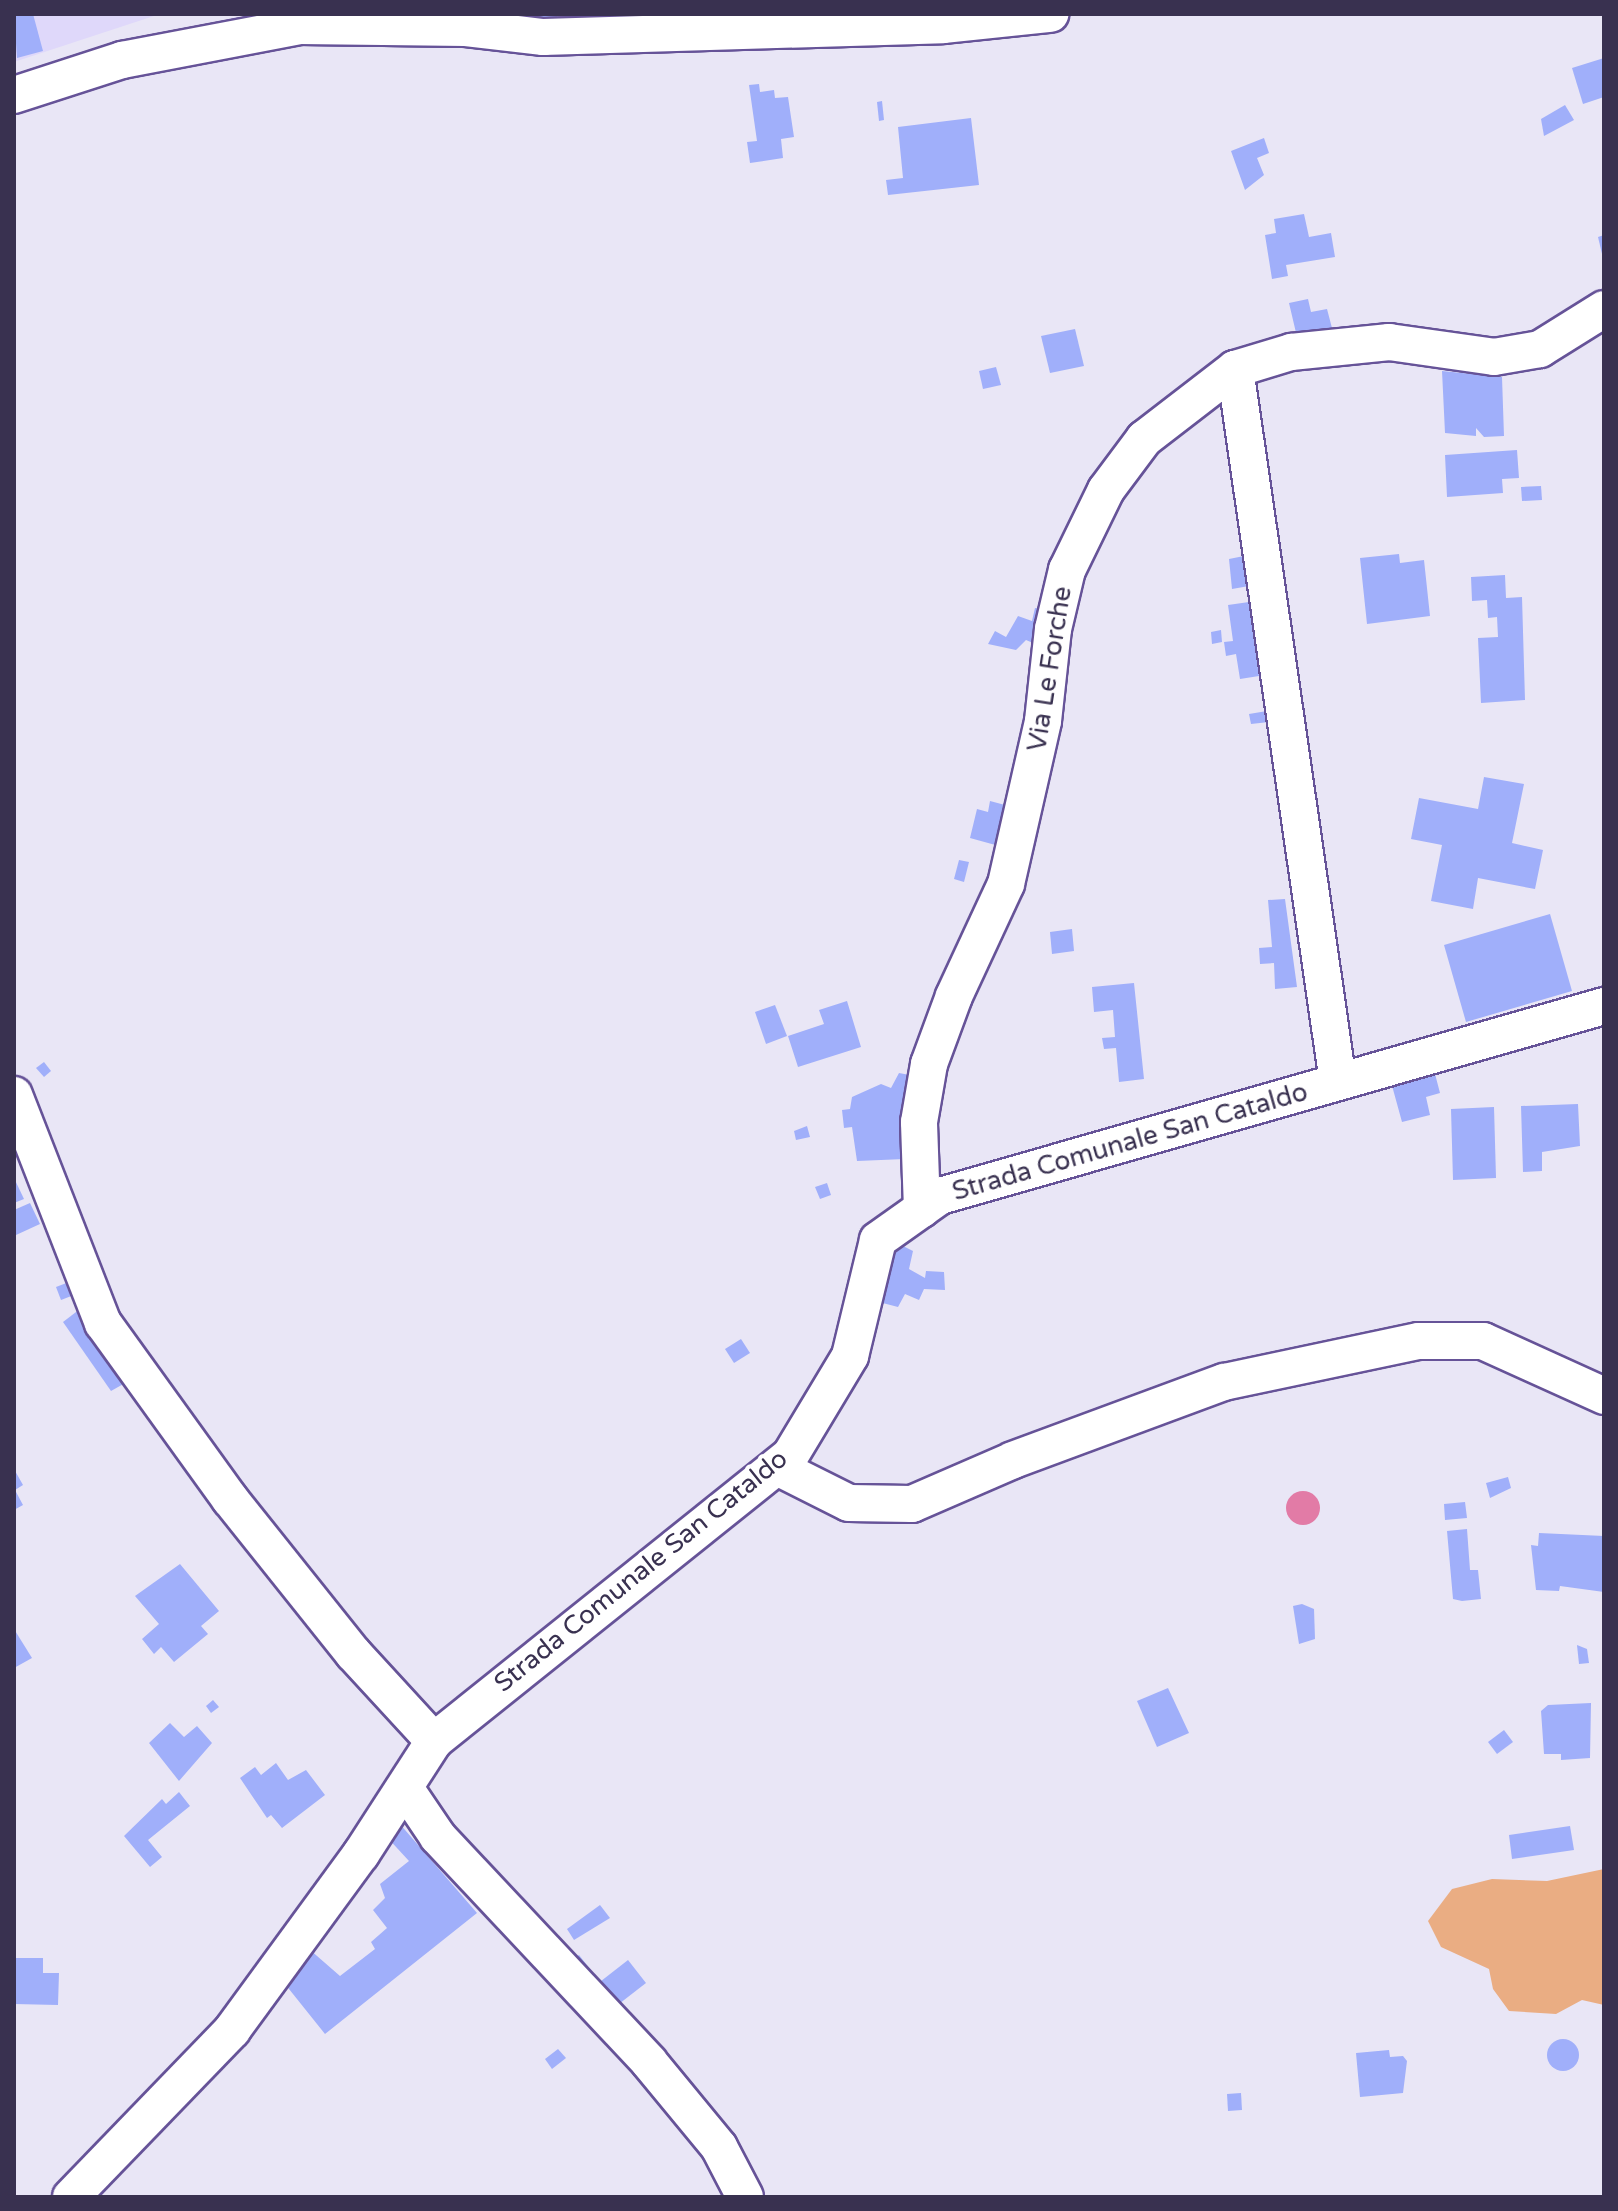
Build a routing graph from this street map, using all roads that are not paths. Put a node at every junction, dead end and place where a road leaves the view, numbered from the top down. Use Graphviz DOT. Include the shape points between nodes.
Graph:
graph roads {
  1 [pos="1050,14"];
  2 [pos="14,95"];
  3 [pos="1604,309"];
  4 [pos="1235,369"];
  5 [pos="1604,1006"];
  6 [pos="1338,1082"];
  7 [pos="15,1102"];
  8 [pos="922,1209"];
  9 [pos="1604,1396"];
  10 [pos="777,1467"];
  11 [pos="434,1741"];
  12 [pos="405,1788"];
  13 [pos="71,2197"];
  14 [pos="745,2197"];
  1 -- 2 [label="street" via="943,25 543,37 466,28 300,26 122,60"];
  3 -- 4 [label="street, Via Le Forche" via="1540,349 1494,357 1443,354 1389,342 1339,343"];
  4 -- 6 [label="street"];
  4 -- 8 [label="street, Via Le Forche" via="1144,439 1106,490 1067,570 1053,629 1043,721 1006,884 929,1064 919,1122"];
  5 -- 6 [label="street, Strada Comunale San Cataldo"];
  6 -- 8 [label="street, Strada Comunale San Cataldo" via="940,1196"];
  7 -- 11 [label="street" via="103,1323 230,1499 353,1653"];
  8 -- 10 [label="street, Strada Comunale San Cataldo" via="878,1240 850,1356 790,1456"];
  9 -- 10 [label="street" via="1483,1341 1419,1341 1224,1382 1013,1460 912,1504 849,1503"];
  10 -- 11 [label="street, Strada Comunale San Cataldo"];
  11 -- 12 [label="street, Strada Comunale San Cataldo"];
  12 -- 13 [label="street, Strada Comunale San Cataldo" via="232,2030"];
  12 -- 14 [label="street" via="438,1837 649,2062 709,2135"];
}
